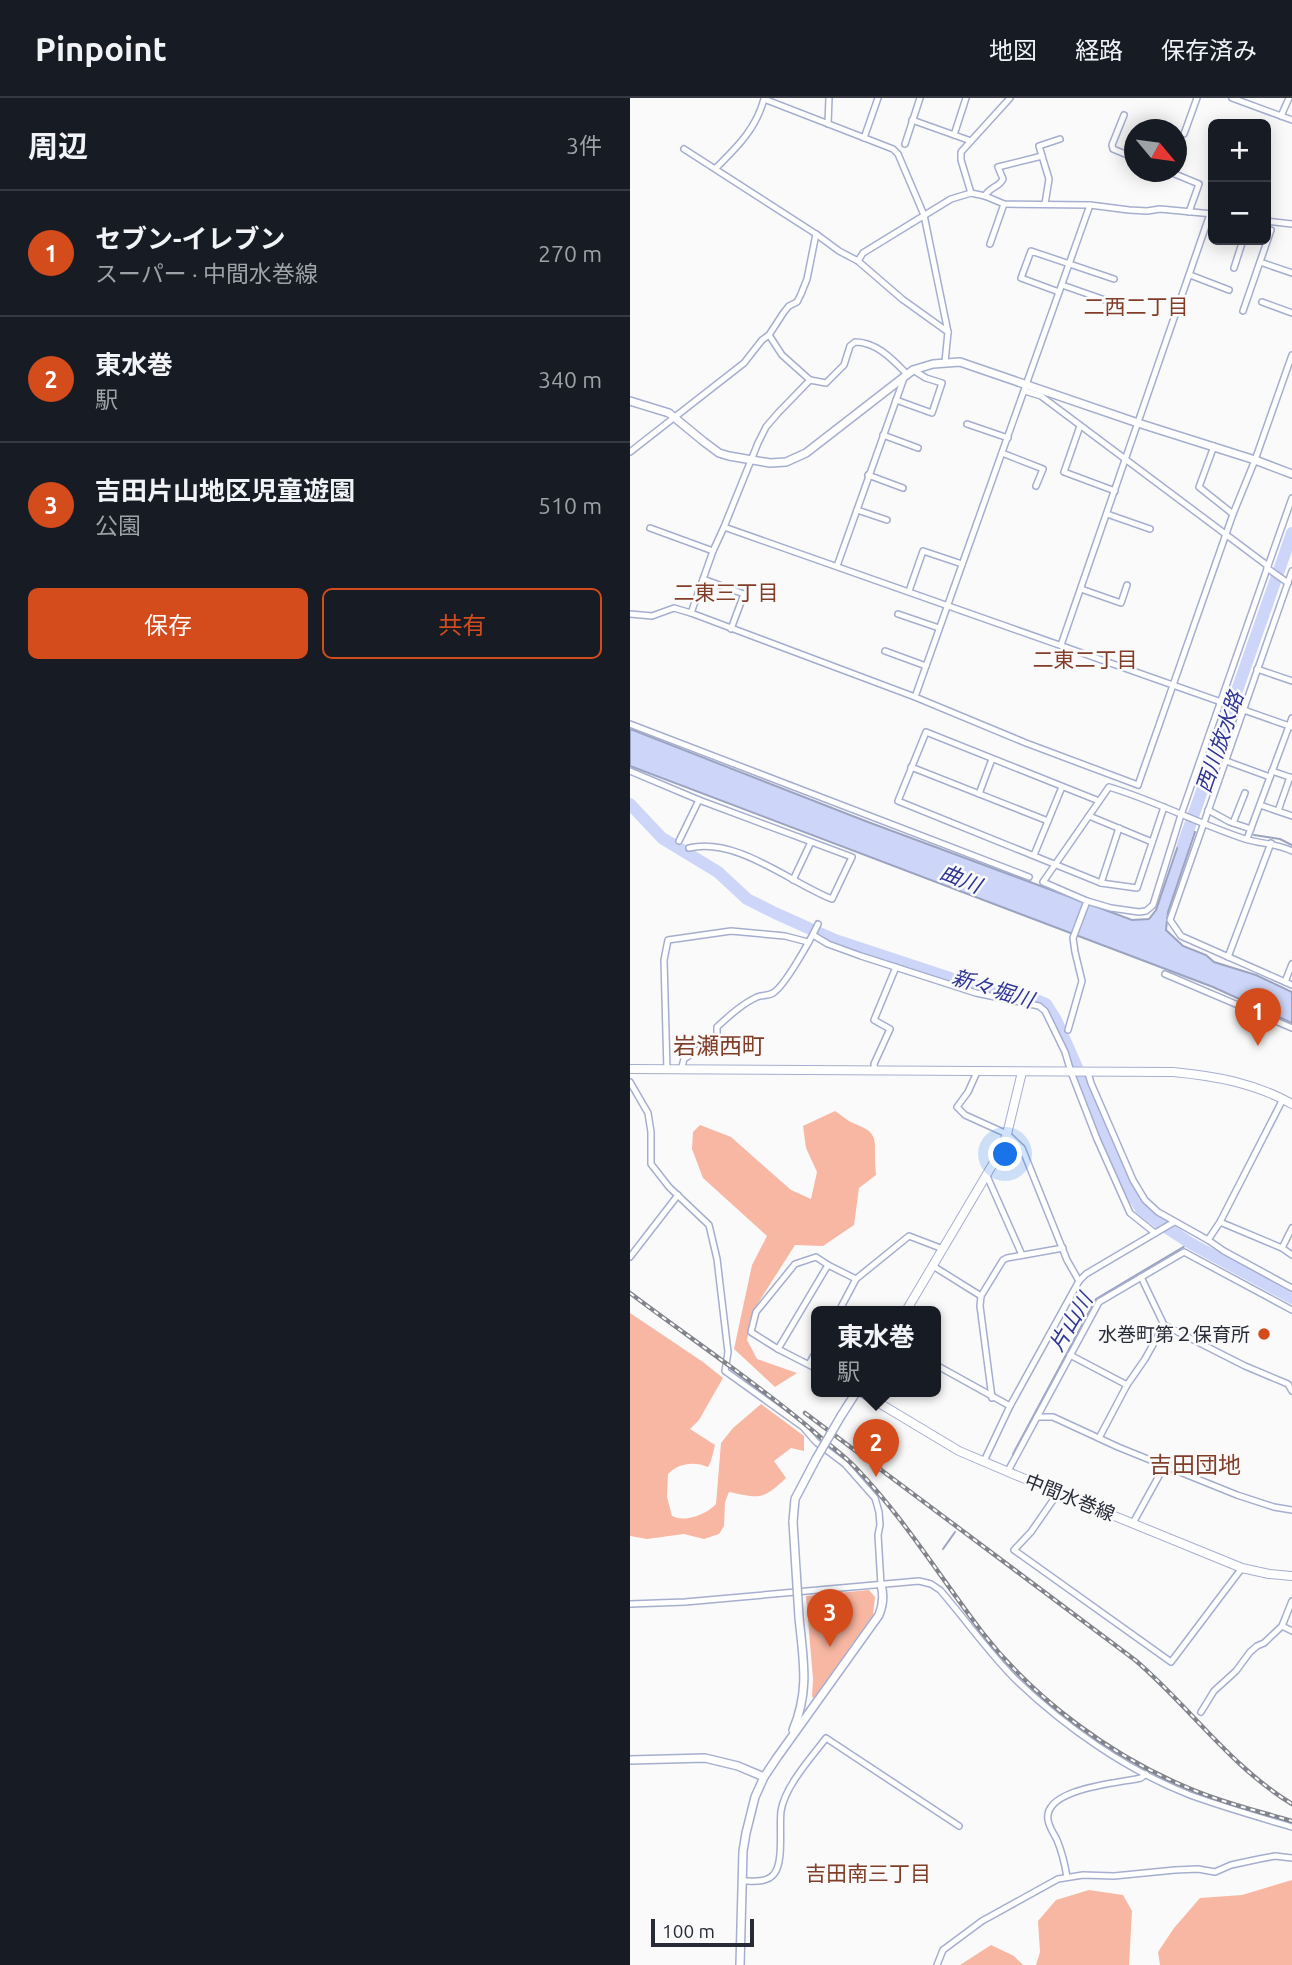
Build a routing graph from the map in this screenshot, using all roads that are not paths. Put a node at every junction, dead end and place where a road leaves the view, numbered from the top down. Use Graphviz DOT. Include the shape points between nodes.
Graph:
graph roads {
  1 [pos="829,98"];
  2 [pos="878,98"];
  3 [pos="920,98"];
  4 [pos="966,98"];
  5 [pos="1010,98"];
  6 [pos="1197,98"];
  7 [pos="1232,98"];
  8 [pos="1289,98"];
  9 [pos="1124,115"];
  10 [pos="1281,116"];
  11 [pos="912,120"];
  12 [pos="1292,120"];
  13 [pos="828,124"];
  14 [pos="1187,126"];
  15 [pos="954,135"];
  16 [pos="863,138"];
  17 [pos="1060,139"];
  18 [pos="971,141"];
  19 [pos="905,144"];
  20 [pos="684,149"];
  21 [pos="1124,154"];
  22 [pos="1042,156"];
  23 [pos="716,168"];
  24 [pos="1187,179"];
  25 [pos="971,193"];
  26 [pos="985,195"];
  27 [pos="1004,204"];
  28 [pos="1045,204"];
  29 [pos="1090,205"];
  30 [pos="1189,212"];
  31 [pos="1208,214"];
  32 [pos="925,215"];
  33 [pos="1271,222"];
  34 [pos="1292,224"];
  35 [pos="1208,225"];
  36 [pos="816,234"];
  37 [pos="990,244"];
  38 [pos="1241,245"];
  39 [pos="1266,245"];
  40 [pos="858,261"];
  41 [pos="1260,262"];
  42 [pos="1069,264"];
  43 [pos="1234,268"];
  44 [pos="1292,273"];
  45 [pos="1190,275"];
  46 [pos="1114,279"];
  47 [pos="1062,285"];
  48 [pos="1228,290"];
  49 [pos="1059,292"];
  50 [pos="1105,300"];
  51 [pos="1262,302"];
  52 [pos="1243,311"];
  53 [pos="1292,313"];
  54 [pos="948,332"];
  55 [pos="769,335"];
  56 [pos="1292,355"];
  57 [pos="945,362"];
  58 [pos="908,374"];
  59 [pos="810,380"];
  60 [pos="1026,388"];
  61 [pos="896,400"];
  62 [pos="630,401"];
  63 [pos="676,417"];
  64 [pos="1139,423"];
  65 [pos="967,424"];
  66 [pos="1080,426"];
  67 [pos="883,435"];
  68 [pos="1008,438"];
  69 [pos="1214,446"];
  70 [pos="918,448"];
  71 [pos="630,452"];
  72 [pos="1002,453"];
  73 [pos="751,460"];
  74 [pos="1255,460"];
  75 [pos="1125,461"];
  76 [pos="1292,474"];
  77 [pos="869,475"];
  78 [pos="1036,486"];
  79 [pos="903,488"];
  80 [pos="1115,491"];
  81 [pos="1292,498"];
  82 [pos="857,510"];
  83 [pos="1107,514"];
  84 [pos="1233,514"];
  85 [pos="887,520"];
  86 [pos="724,527"];
  87 [pos="650,528"];
  88 [pos="1150,529"];
  89 [pos="1226,535"];
  90 [pos="713,551"];
  91 [pos="962,564"];
  92 [pos="837,566"];
  93 [pos="1267,567"];
  94 [pos="1292,571"];
  95 [pos="703,579"];
  96 [pos="1288,583"];
  97 [pos="1127,585"];
  98 [pos="1082,589"];
  99 [pos="909,592"];
  100 [pos="947,605"];
  101 [pos="691,613"];
  102 [pos="630,614"];
  103 [pos="898,614"];
  104 [pos="939,628"];
  105 [pos="731,629"];
  106 [pos="1061,645"];
  107 [pos="885,651"];
  108 [pos="926,666"];
  109 [pos="1257,669"];
  110 [pos="1292,681"];
  111 [pos="1174,684"];
  112 [pos="915,698"];
  113 [pos="1223,702"];
  114 [pos="1242,709"];
  115 [pos="1292,718"];
  116 [pos="630,724"];
  117 [pos="1291,726"];
  118 [pos="992,759"];
  119 [pos="1226,761"];
  120 [pos="911,767"];
  121 [pos="630,771"];
  122 [pos="1271,774"];
  123 [pos="1291,778"];
  124 [pos="1138,785"];
  125 [pos="1062,787"];
  126 [pos="1245,793"];
  127 [pos="979,794"];
  128 [pos="1134,795"];
  129 [pos="699,800"];
  130 [pos="1099,801"];
  131 [pos="1260,805"];
  132 [pos="1164,807"];
  133 [pos="1208,810"];
  134 [pos="1278,811"];
  135 [pos="1183,815"];
  136 [pos="1089,816"];
  137 [pos="1292,816"];
  138 [pos="1048,821"];
  139 [pos="1201,822"];
  140 [pos="1233,823"];
  141 [pos="1119,828"];
  142 [pos="1251,829"];
  143 [pos="1247,839"];
  144 [pos="679,841"];
  145 [pos="811,842"];
  146 [pos="1153,842"];
  147 [pos="1271,842"];
  148 [pos="689,848"];
  149 [pos="1292,851"];
  150 [pos="1034,855"];
  151 [pos="1055,864"];
  152 [pos="1030,877"];
  153 [pos="793,880"];
  154 [pos="1101,883"];
  155 [pos="1087,901"];
  156 [pos="818,925"];
  157 [pos="813,935"];
  158 [pos="808,942"];
  159 [pos="1228,957"];
  160 [pos="1292,964"];
  161 [pos="895,967"];
  162 [pos="1165,974"];
  163 [pos="1285,982"];
  164 [pos="1292,985"];
  165 [pos="1292,1028"];
  166 [pos="1068,1030"];
  167 [pos="630,1069"];
  168 [pos="667,1070"];
  169 [pos="681,1070"];
  170 [pos="875,1071"];
  171 [pos="977,1072"];
  172 [pos="1021,1072"];
  173 [pos="1071,1072"];
  174 [pos="1088,1073"];
  175 [pos="630,1082"];
  176 [pos="1283,1099"];
  177 [pos="1292,1104"];
  178 [pos="1007,1134"];
  179 [pos="987,1177"];
  180 [pos="678,1195"];
  181 [pos="1174,1222"];
  182 [pos="1220,1222"];
  183 [pos="1292,1228"];
  184 [pos="1155,1233"];
  185 [pos="1208,1240"];
  186 [pos="1063,1248"];
  187 [pos="1282,1248"];
  188 [pos="943,1249"];
  189 [pos="1022,1255"];
  190 [pos="1292,1255"];
  191 [pos="630,1257"];
  192 [pos="828,1265"];
  193 [pos="933,1266"];
  194 [pos="1141,1277"];
  195 [pos="856,1279"];
  196 [pos="1079,1281"];
  197 [pos="1292,1288"];
  198 [pos="981,1296"];
  199 [pos="842,1306"];
  200 [pos="908,1306"];
  201 [pos="1292,1310"];
  202 [pos="1164,1325"];
  203 [pos="778,1349"];
  204 [pos="1070,1355"];
  205 [pos="811,1360"];
  206 [pos="809,1364"];
  207 [pos="941,1368"];
  208 [pos="1292,1377"];
  209 [pos="1289,1384"];
  210 [pos="1127,1385"];
  211 [pos="1292,1391"];
  212 [pos="853,1397"];
  213 [pos="865,1397"];
  214 [pos="992,1398"];
  215 [pos="1010,1406"];
  216 [pos="1038,1417"];
  217 [pos="1098,1438"];
  218 [pos="984,1461"];
  219 [pos="1165,1465"];
  220 [pos="1008,1471"];
  221 [pos="1058,1493"];
  222 [pos="1292,1510"];
  223 [pos="1133,1523"];
  224 [pos="1242,1568"];
  225 [pos="1292,1576"];
  226 [pos="881,1585"];
  227 [pos="1292,1601"];
  228 [pos="630,1604"];
  229 [pos="1282,1626"];
  230 [pos="1292,1630"];
  231 [pos="1201,1712"];
  232 [pos="787,1744"];
  233 [pos="630,1760"];
  234 [pos="1146,1774"];
  235 [pos="764,1777"];
  236 [pos="958,1826"];
  237 [pos="1292,1827"];
  238 [pos="1292,1858"];
  239 [pos="1067,1877"];
  240 [pos="743,1881"];
  241 [pos="740,1965"];
  242 [pos="937,1965"];
  1 -- 13 [label="street"];
  2 -- 16 [label="street"];
  3 -- 11 [label="street"];
  4 -- 15 [label="street"];
  5 -- 18 [label="street"];
  6 -- 14 [label="street"];
  7 -- 10 [label="street"];
  8 -- 10 [label="street"];
  9 -- 21 [label="street" via="1112,145"];
  10 -- 12 [label="street"];
  11 -- 15 [label="street"];
  11 -- 19 [label="street"];
  13 -- 16 [label="street"];
  13 -- 23 [label="street" via="764,99 751,131"];
  15 -- 18 [label="street"];
  16 -- 32 [label="street" via="898,154"];
  17 -- 22 [label="street" via="1040,146"];
  18 -- 25 [label="street" via="961,152 961,160"];
  20 -- 23 [label="street"];
  22 -- 26 [label="street" via="999,167 1002,183"];
  22 -- 28 [label="street" via="1049,179"];
  23 -- 36 [label="street"];
  24 -- 30 [label="street" via="1199,184"];
  25 -- 26 [label="street"];
  25 -- 32 [label="street"];
  26 -- 27 [label="street"];
  27 -- 28 [label="street"];
  27 -- 37 [label="street"];
  28 -- 29 [label="street"];
  29 -- 30 [label="street"];
  29 -- 42 [label="street"];
  30 -- 31 [label="street"];
  32 -- 40 [label="street" via="863,253"];
  32 -- 54 [label="street"];
  33 -- 34 [label="street"];
  35 -- 45 [label="street"];
  36 -- 40 [label="street"];
  36 -- 55 [label="street" via="801,294"];
  38 -- 43 [label="street"];
  39 -- 41 [label="street"];
  40 -- 54 [label="street"];
  41 -- 44 [label="street"];
  41 -- 52 [label="street"];
  42 -- 46 [label="street"];
  42 -- 47 [label="street"];
  42 -- 49 [label="street" via="1031,251 1021,278"];
  45 -- 48 [label="street"];
  45 -- 64 [label="street"];
  47 -- 49 [label="street"];
  47 -- 50 [label="street"];
  49 -- 60 [label="street"];
  51 -- 53 [label="street"];
  54 -- 57 [label="street"];
  55 -- 59 [label="street" via="782,355"];
  55 -- 63 [label="street" via="744,363"];
  56 -- 74 [label="street"];
  57 -- 58 [label="street"];
  57 -- 60 [label="street" via="972,365"];
  58 -- 59 [label="street" via="878,348 855,342 844,365 826,383"];
  58 -- 61 [label="street"];
  58 -- 61 [label="street" via="942,383 932,413"];
  58 -- 73 [label="street" via="797,458 770,463"];
  59 -- 73 [label="street" via="766,428"];
  60 -- 64 [label="street"];
  60 -- 66 [label="street"];
  60 -- 68 [label="street"];
  61 -- 67 [label="street"];
  62 -- 63 [label="street"];
  63 -- 71 [label="street"];
  63 -- 73 [label="street" via="719,453"];
  64 -- 69 [label="street"];
  64 -- 75 [label="street"];
  65 -- 68 [label="street"];
  66 -- 75 [label="street"];
  66 -- 80 [label="street" via="1064,472"];
  67 -- 70 [label="street"];
  67 -- 77 [label="street"];
  68 -- 72 [label="street"];
  69 -- 74 [label="street"];
  69 -- 84 [label="street" via="1199,487"];
  72 -- 78 [label="street" via="1043,469"];
  72 -- 91 [label="street"];
  73 -- 86 [label="street"];
  74 -- 76 [label="street"];
  74 -- 84 [label="street"];
  75 -- 80 [label="street"];
  75 -- 89 [label="street"];
  77 -- 79 [label="street"];
  77 -- 82 [label="street"];
  80 -- 83 [label="street"];
  81 -- 93 [label="street"];
  82 -- 85 [label="street"];
  82 -- 92 [label="street"];
  83 -- 88 [label="street"];
  83 -- 98 [label="street"];
  84 -- 89 [label="street"];
  86 -- 90 [label="street"];
  86 -- 92 [label="street"];
  87 -- 90 [label="street"];
  89 -- 93 [label="street"];
  89 -- 111 [label="street"];
  90 -- 95 [label="street"];
  91 -- 99 [label="street" via="923,551"];
  91 -- 100 [label="street"];
  92 -- 99 [label="street"];
  93 -- 96 [label="street"];
  93 -- 113 [label="street"];
  94 -- 96 [label="street"];
  95 -- 101 [label="street"];
  95 -- 105 [label="street" via="744,594"];
  96 -- 109 [label="street"];
  97 -- 98 [label="street" via="1121,603"];
  98 -- 106 [label="street"];
  99 -- 100 [label="street"];
  100 -- 104 [label="street"];
  100 -- 106 [label="street"];
  101 -- 102 [label="street" via="674,608 653,616"];
  101 -- 105 [label="street"];
  103 -- 104 [label="street"];
  104 -- 108 [label="street"];
  105 -- 112 [label="street"];
  106 -- 111 [label="street"];
  107 -- 108 [label="street"];
  108 -- 112 [label="street"];
  109 -- 110 [label="street"];
  109 -- 114 [label="street"];
  111 -- 113 [label="street"];
  111 -- 124 [label="street"];
  112 -- 124 [label="street"];
  113 -- 114 [label="street"];
  113 -- 135 [label="street"];
  114 -- 117 [label="street"];
  114 -- 119 [label="street"];
  115 -- 117 [label="street"];
  116 -- 152 [label="street"];
  117 -- 122 [label="street"];
  118 -- 120 [label="street" via="926,732"];
  118 -- 125 [label="street"];
  118 -- 127 [label="street"];
  119 -- 122 [label="street"];
  119 -- 133 [label="street"];
  120 -- 127 [label="street"];
  120 -- 150 [label="street" via="898,801"];
  121 -- 129 [label="street"];
  122 -- 123 [label="street"];
  122 -- 131 [label="street"];
  123 -- 134 [label="street"];
  124 -- 128 [label="street"];
  125 -- 130 [label="street"];
  125 -- 138 [label="street"];
  126 -- 140 [label="street"];
  127 -- 138 [label="street"];
  128 -- 130 [label="street" via="1109,787"];
  128 -- 132 [label="street"];
  129 -- 144 [label="street"];
  129 -- 145 [label="street"];
  130 -- 136 [label="street"];
  131 -- 134 [label="street"];
  131 -- 142 [label="street"];
  132 -- 135 [label="street"];
  132 -- 146 [label="street"];
  133 -- 139 [label="street"];
  133 -- 140 [label="street"];
  134 -- 137 [label="street"];
  135 -- 139 [label="street"];
  135 -- 155 [label="street" via="1153,905 1139,912"];
  136 -- 141 [label="street"];
  136 -- 151 [label="street"];
  138 -- 150 [label="street"];
  139 -- 143 [label="street"];
  139 -- 159 [label="street" via="1170,920 1181,936"];
  140 -- 142 [label="street"];
  141 -- 146 [label="street"];
  141 -- 154 [label="street"];
  142 -- 143 [label="street"];
  143 -- 147 [label="street"];
  145 -- 153 [label="street"];
  145 -- 153 [label="street" via="852,857 832,899"];
  146 -- 154 [label="street" via="1137,888"];
  147 -- 149 [label="street"];
  147 -- 159 [label="street"];
  148 -- 153 [label="street" via="751,857"];
  150 -- 151 [label="street"];
  151 -- 154 [label="street"];
  151 -- 155 [label="street" via="1043,882"];
  155 -- 166 [label="street" via="1073,938 1082,981"];
  156 -- 157 [label="street"];
  157 -- 158 [label="street"];
  157 -- 161 [label="street"];
  158 -- 168 [label="street" via="731,931 668,940 664,960"];
  158 -- 169 [label="street" via="778,988 737,1010 717,1027 717,1038 684,1059"];
  159 -- 163 [label="street"];
  160 -- 163 [label="street"];
  161 -- 170 [label="street" via="874,1020 890,1029"];
  161 -- 173 [label="street" via="975,993 1039,1006 1048,1016"];
  162 -- 165 [label="street"];
  163 -- 164 [label="street"];
  167 -- 168 [label="main road"];
  168 -- 169 [label="main road"];
  169 -- 170 [label="main road"];
  170 -- 171 [label="main road"];
  171 -- 172 [label="main road"];
  171 -- 178 [label="street" via="957,1107"];
  172 -- 173 [label="main road"];
  172 -- 178 [label="main road"];
  173 -- 174 [label="main road"];
  173 -- 184 [label="street" via="1130,1213"];
  174 -- 176 [label="main road" via="1208,1075"];
  174 -- 181 [label="street" via="1133,1180 1145,1200"];
  175 -- 180 [label="street" via="648,1113 651,1164"];
  176 -- 177 [label="main road"];
  176 -- 182 [label="street"];
  178 -- 179 [label="main road"];
  178 -- 186 [label="street" via="1022,1148"];
  179 -- 188 [label="main road"];
  179 -- 189 [label="street"];
  180 -- 191 [label="street"];
  180 -- 226 [label="street" via="709,1225 728,1352 725,1371 803,1427 875,1498"];
  181 -- 184 [label="street"];
  181 -- 185 [label="street"];
  182 -- 185 [label="street"];
  182 -- 187 [label="street"];
  183 -- 187 [label="street"];
  184 -- 196 [label="street"];
  185 -- 197 [label="street"];
  186 -- 189 [label="street"];
  186 -- 196 [label="street"];
  187 -- 190 [label="street"];
  188 -- 193 [label="main road"];
  188 -- 195 [label="street" via="909,1236"];
  189 -- 198 [label="street" via="1003,1260"];
  192 -- 195 [label="street"];
  192 -- 203 [label="street"];
  192 -- 203 [label="street" via="817,1257 795,1264 756,1312 751,1332"];
  193 -- 198 [label="street"];
  193 -- 200 [label="main road"];
  194 -- 201 [label="street" via="1184,1252"];
  194 -- 202 [label="street"];
  194 -- 204 [label="street" via="1099,1301"];
  195 -- 199 [label="street"];
  196 -- 215 [label="street"];
  198 -- 214 [label="street"];
  202 -- 209 [label="street"];
  202 -- 210 [label="street"];
  203 -- 206 [label="street"];
  204 -- 210 [label="street"];
  204 -- 216 [label="street"];
  205 -- 206 [label="street"];
  207 -- 214 [label="street"];
  208 -- 209 [label="street"];
  209 -- 211 [label="street"];
  210 -- 217 [label="street"];
  212 -- 232 [label="street, bridge" via="795,1499 805,1686"];
  213 -- 218 [label="main road, 中間水巻線"];
  214 -- 215 [label="street"];
  215 -- 218 [label="street"];
  216 -- 217 [label="street" via="1053,1417"];
  216 -- 220 [label="street"];
  217 -- 219 [label="street"];
  218 -- 220 [label="main road, 中間水巻線"];
  219 -- 222 [label="street" via="1237,1495"];
  219 -- 223 [label="street"];
  220 -- 221 [label="main road, 中間水巻線"];
  221 -- 223 [label="main road, 中間水巻線"];
  221 -- 224 [label="street" via="1013,1550 1171,1662"];
  223 -- 224 [label="main road, 中間水巻線"];
  224 -- 225 [label="main road, 中間水巻線"];
  226 -- 228 [label="street"];
  226 -- 232 [label="street" via="880,1615"];
  226 -- 234 [label="street" via="931,1584 1047,1708"];
  227 -- 229 [label="street"];
  229 -- 230 [label="street"];
  229 -- 231 [label="street" via="1250,1652"];
  232 -- 235 [label="street"];
  233 -- 235 [label="street" via="705,1758"];
  234 -- 237 [label="street" via="1188,1794"];
  234 -- 239 [label="street" via="1128,1782 1079,1790 1055,1803 1048,1823"];
  235 -- 240 [label="street" via="746,1833"];
  236 -- 240 [label="street" via="826,1738 791,1786 782,1807 779,1864 774,1874 768,1880"];
  238 -- 239 [label="street" via="1275,1856 1215,1872 1186,1869"];
  239 -- 242 [label="street" via="982,1920 943,1950"];
  240 -- 241 [label="street"];
}
